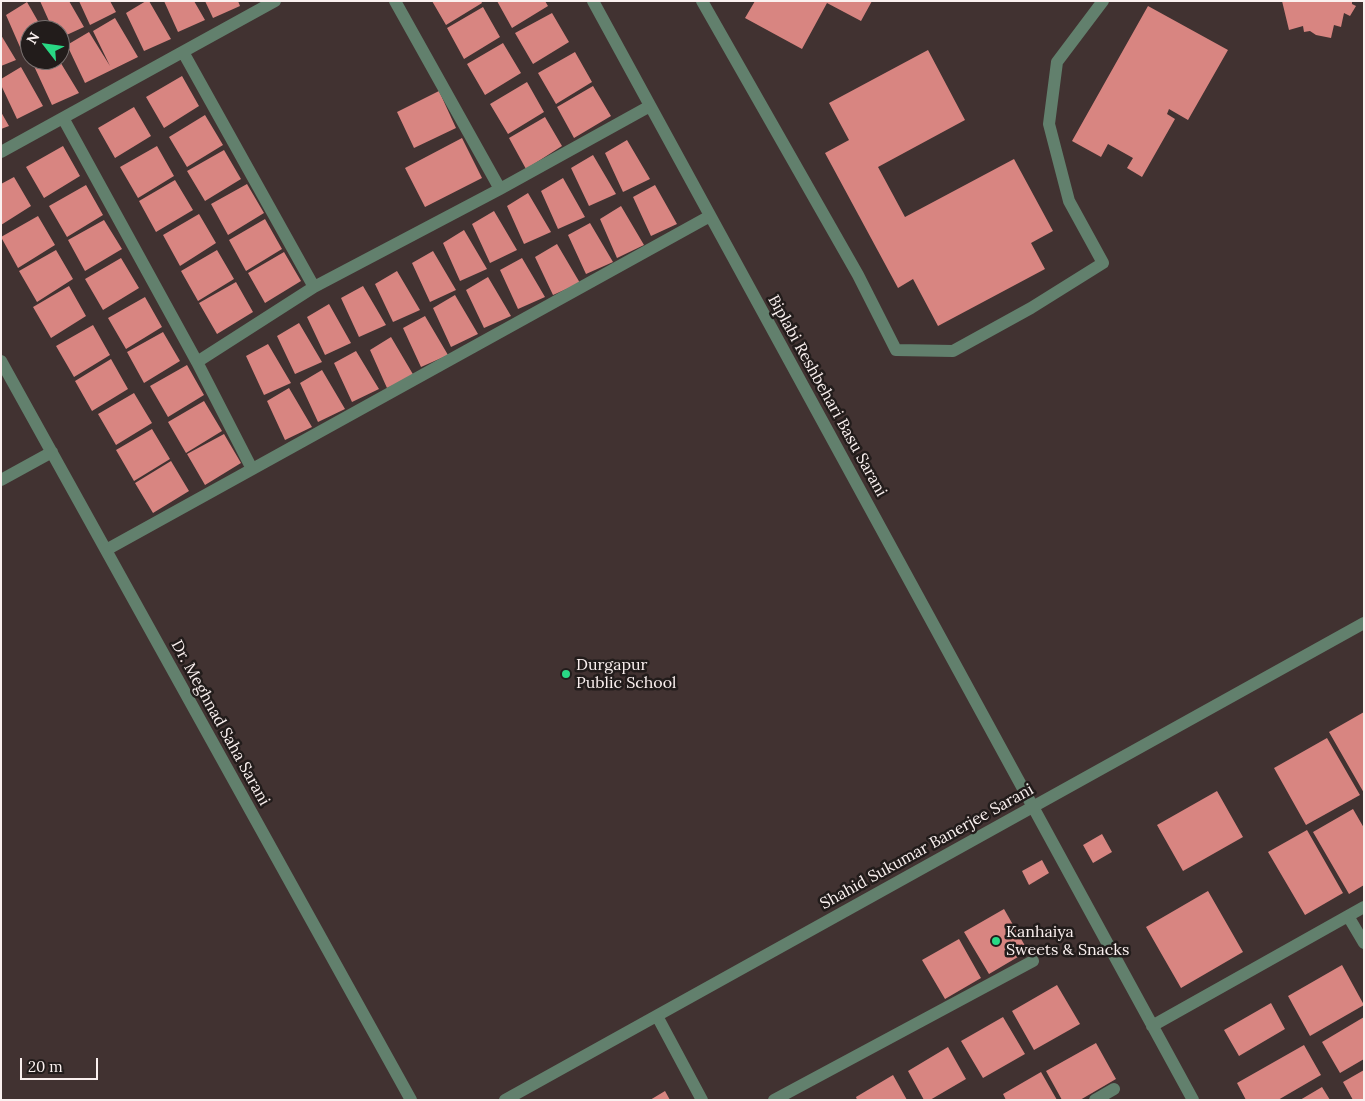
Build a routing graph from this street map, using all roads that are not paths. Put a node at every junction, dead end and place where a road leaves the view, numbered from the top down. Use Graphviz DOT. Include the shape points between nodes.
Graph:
graph roads {
  1 [pos="275,1"];
  2 [pos="394,1"];
  3 [pos="593,1"];
  4 [pos="702,1"];
  5 [pos="1103,1"];
  6 [pos="183,52"];
  7 [pos="650,106"];
  8 [pos="63,118"];
  9 [pos="1,152"];
  10 [pos="500,189"];
  11 [pos="710,216"];
  12 [pos="314,287"];
  13 [pos="1,361"];
  14 [pos="197,362"];
  15 [pos="52,452"];
  16 [pos="252,469"];
  17 [pos="1,480"];
  18 [pos="106,550"];
  19 [pos="1364,623"];
  20 [pos="1033,807"];
  21 [pos="1364,907"];
  22 [pos="1348,916"];
  23 [pos="1364,943"];
  24 [pos="1033,961"];
  25 [pos="657,1016"];
  26 [pos="1152,1026"];
  27 [pos="1114,1089"];
  28 [pos="411,1100"];
  29 [pos="506,1100"];
  30 [pos="702,1100"];
  31 [pos="774,1100"];
  32 [pos="1094,1100"];
  33 [pos="1193,1100"];
  1 -- 6 [label="street"];
  2 -- 10 [label="street"];
  3 -- 7 [label="street, Biplabi Reshbehari Basu Sarani"];
  4 -- 5 [label="street" via="858,275 896,350 953,351 1103,263 1069,201 1048,124 1057,62"];
  6 -- 8 [label="street"];
  6 -- 12 [label="street"];
  7 -- 10 [label="street"];
  7 -- 11 [label="street, Biplabi Reshbehari Basu Sarani"];
  8 -- 9 [label="street"];
  8 -- 14 [label="street"];
  10 -- 12 [label="street"];
  11 -- 16 [label="street"];
  11 -- 20 [label="street, Biplabi Reshbehari Basu Sarani"];
  12 -- 14 [label="street"];
  13 -- 15 [label="street, Dr. Meghnad Saha Sarani"];
  14 -- 16 [label="street"];
  15 -- 17 [label="street"];
  15 -- 18 [label="street, Dr. Meghnad Saha Sarani"];
  16 -- 18 [label="street"];
  18 -- 28 [label="street, Dr. Meghnad Saha Sarani"];
  19 -- 20 [label="street, Shahid Sukumar Banerjee Sarani"];
  20 -- 25 [label="street, Shahid Sukumar Banerjee Sarani"];
  20 -- 26 [label="street, Biplabi Reshbehari Basu Sarani"];
  21 -- 22 [label="street"];
  22 -- 23 [label="street"];
  22 -- 26 [label="street"];
  24 -- 31 [label="street"];
  25 -- 29 [label="street, Shahid Sukumar Banerjee Sarani"];
  25 -- 30 [label="street"];
  26 -- 33 [label="street, Biplabi Reshbehari Basu Sarani"];
  27 -- 32 [label="street"];
}
